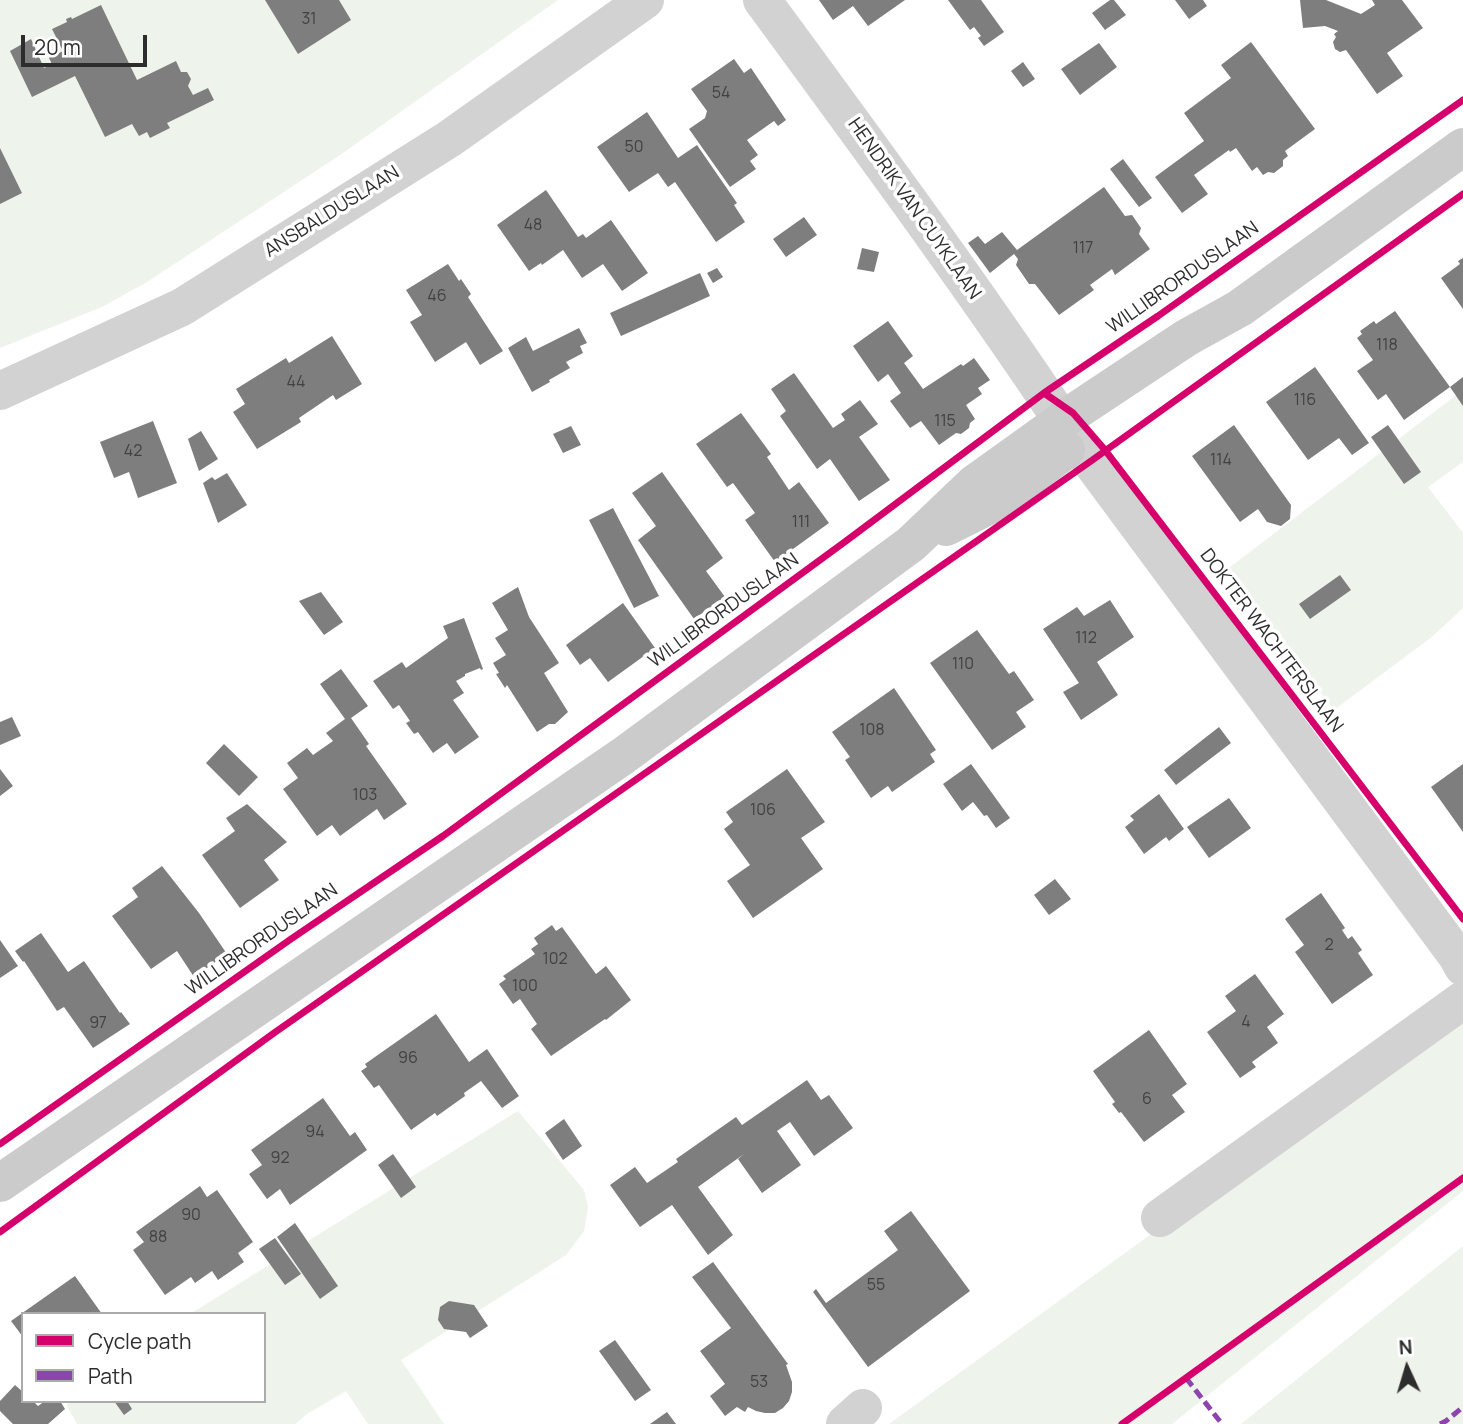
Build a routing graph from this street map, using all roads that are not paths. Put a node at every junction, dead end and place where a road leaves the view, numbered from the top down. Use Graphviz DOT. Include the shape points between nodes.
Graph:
graph roads {
  1 [pos="645,0"];
  2 [pos="762,0"];
  3 [pos="1463,147"];
  4 [pos="0,391"];
  5 [pos="1069,432"];
  6 [pos="1461,958"];
  7 [pos="1463,1000"];
  8 [pos="0,1183"];
  9 [pos="1160,1218"];
  1 -- 4 [label="street, ANSBALDUSLAAN" via="449,139 182,307"];
  2 -- 5 [label="street, HENDRIK VAN CUYKLAAN"];
  3 -- 5 [label="main road" via="1240,308 1186,338"];
  5 -- 6 [label="street, DOKTER WACHTERSLAAN"];
  5 -- 8 [label="main road" via="974,484 911,544 624,756"];
  7 -- 9 [label="street"];
}
